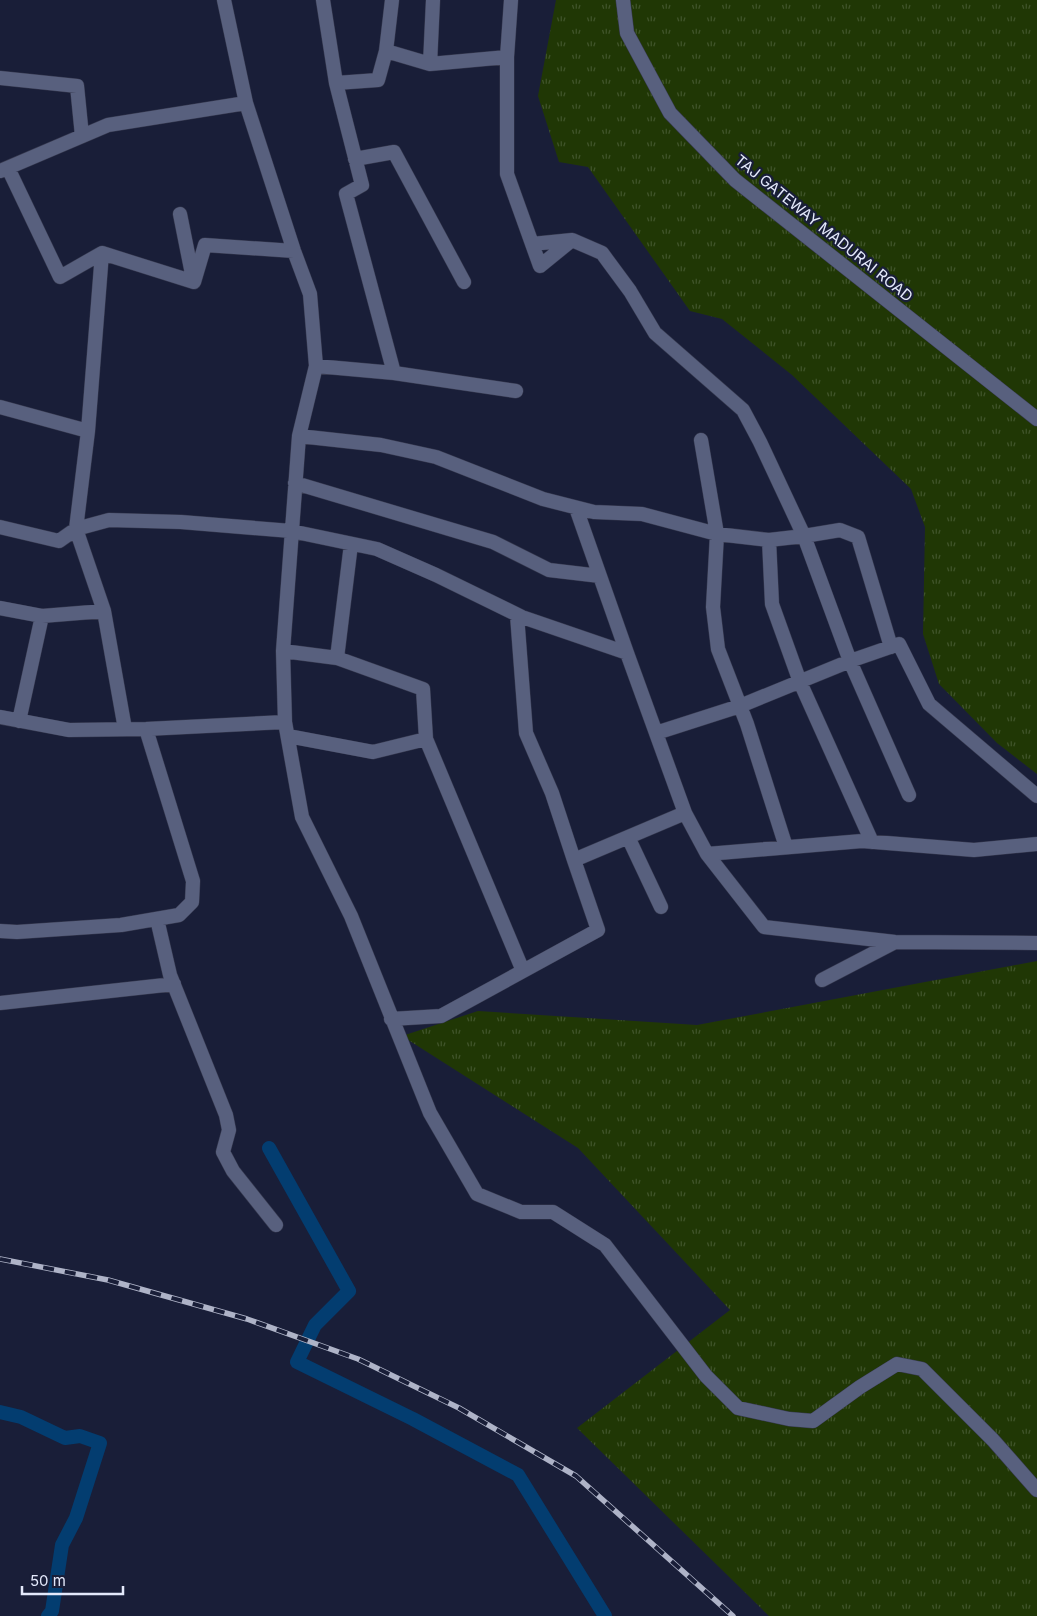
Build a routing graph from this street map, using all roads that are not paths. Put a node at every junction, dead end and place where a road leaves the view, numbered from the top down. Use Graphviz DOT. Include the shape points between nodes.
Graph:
graph roads {
  1 [pos="224,0"];
  2 [pos="323,0"];
  3 [pos="392,0"];
  4 [pos="433,0"];
  5 [pos="511,0"];
  6 [pos="624,0"];
  7 [pos="386,51"];
  8 [pos="507,57"];
  9 [pos="430,64"];
  10 [pos="0,78"];
  11 [pos="336,83"];
  12 [pos="246,103"];
  13 [pos="82,136"];
  14 [pos="355,159"];
  15 [pos="4,170"];
  16 [pos="180,214"];
  17 [pos="572,240"];
  18 [pos="532,244"];
  19 [pos="294,251"];
  20 [pos="102,253"];
  21 [pos="194,282"];
  22 [pos="464,282"];
  23 [pos="316,366"];
  24 [pos="394,374"];
  25 [pos="516,391"];
  26 [pos="0,407"];
  27 [pos="1037,419"];
  28 [pos="88,431"];
  29 [pos="299,436"];
  30 [pos="701,440"];
  31 [pos="295,482"];
  32 [pos="576,508"];
  33 [pos="0,527"];
  34 [pos="76,529"];
  35 [pos="291,531"];
  36 [pos="717,534"];
  37 [pos="804,536"];
  38 [pos="769,540"];
  39 [pos="351,544"];
  40 [pos="600,576"];
  41 [pos="0,608"];
  42 [pos="104,611"];
  43 [pos="517,615"];
  44 [pos="42,616"];
  45 [pos="891,647"];
  46 [pos="282,651"];
  47 [pos="627,653"];
  48 [pos="337,658"];
  49 [pos="850,661"];
  50 [pos="800,682"];
  51 [pos="740,706"];
  52 [pos="0,717"];
  53 [pos="19,721"];
  54 [pos="125,729"];
  55 [pos="146,729"];
  56 [pos="287,729"];
  57 [pos="656,733"];
  58 [pos="426,739"];
  59 [pos="909,795"];
  60 [pos="1037,796"];
  61 [pos="684,813"];
  62 [pos="628,837"];
  63 [pos="872,842"];
  64 [pos="1037,844"];
  65 [pos="786,847"];
  66 [pos="706,854"];
  67 [pos="574,860"];
  68 [pos="661,908"];
  69 [pos="158,919"];
  70 [pos="0,931"];
  71 [pos="895,942"];
  72 [pos="1037,943"];
  73 [pos="523,971"];
  74 [pos="822,980"];
  75 [pos="174,984"];
  76 [pos="0,1004"];
  77 [pos="391,1019"];
  78 [pos="276,1225"];
  79 [pos="1037,1490"];
  1 -- 12 [label="street"];
  2 -- 11 [label="street"];
  3 -- 7 [label="street"];
  4 -- 9 [label="street"];
  5 -- 8 [label="street"];
  6 -- 27 [label="street, TAJ GATEWAY MADURAI ROAD" via="627,33 670,113 735,180"];
  7 -- 9 [label="street"];
  7 -- 11 [label="street" via="378,80"];
  8 -- 9 [label="street"];
  8 -- 18 [label="street" via="507,174"];
  10 -- 13 [label="street" via="76,86"];
  11 -- 14 [label="street"];
  12 -- 13 [label="street" via="108,125"];
  12 -- 19 [label="street"];
  13 -- 15 [label="street"];
  14 -- 22 [label="street" via="394,152"];
  14 -- 24 [label="street" via="362,185 346,194"];
  15 -- 20 [label="street" via="60,277"];
  16 -- 21 [label="street"];
  17 -- 18 [label="street"];
  17 -- 18 [label="street" via="540,266"];
  17 -- 37 [label="street" via="602,253 655,333 743,410"];
  19 -- 21 [label="street" via="204,244"];
  19 -- 23 [label="street" via="310,294"];
  20 -- 21 [label="street"];
  20 -- 28 [label="street"];
  23 -- 24 [label="street"];
  23 -- 29 [label="street"];
  24 -- 25 [label="street"];
  26 -- 28 [label="street"];
  28 -- 34 [label="street"];
  29 -- 31 [label="street"];
  29 -- 32 [label="street" via="381,444 436,457 543,499"];
  30 -- 36 [label="street"];
  31 -- 35 [label="street"];
  31 -- 40 [label="street" via="493,542 549,570"];
  32 -- 36 [label="street" via="642,514"];
  32 -- 40 [label="street"];
  33 -- 34 [label="street" via="59,541"];
  34 -- 35 [label="street" via="108,520"];
  34 -- 42 [label="street"];
  35 -- 39 [label="street"];
  35 -- 46 [label="street"];
  36 -- 38 [label="street"];
  36 -- 51 [label="street" via="713,606 718,648"];
  37 -- 38 [label="street"];
  37 -- 45 [label="street" via="840,530 858,537"];
  37 -- 49 [label="street"];
  38 -- 50 [label="street" via="772,604"];
  39 -- 43 [label="street" via="377,549"];
  39 -- 48 [label="street"];
  40 -- 47 [label="street"];
  41 -- 44 [label="street"];
  42 -- 44 [label="street"];
  42 -- 54 [label="street"];
  43 -- 47 [label="street"];
  43 -- 67 [label="street" via="526,733 552,793"];
  44 -- 53 [label="street"];
  45 -- 49 [label="street"];
  45 -- 60 [label="street" via="899,644 929,704"];
  46 -- 48 [label="street"];
  46 -- 56 [label="street"];
  47 -- 57 [label="street"];
  48 -- 58 [label="street" via="423,689"];
  49 -- 50 [label="street"];
  49 -- 59 [label="street"];
  50 -- 51 [label="street"];
  50 -- 63 [label="street"];
  51 -- 57 [label="street"];
  51 -- 65 [label="street"];
  52 -- 53 [label="street"];
  53 -- 54 [label="street" via="69,730"];
  54 -- 55 [label="street"];
  55 -- 56 [label="street"];
  55 -- 69 [label="street" via="193,881 192,902 179,915"];
  56 -- 58 [label="street" via="373,752"];
  56 -- 77 [label="street" via="302,818 351,916"];
  57 -- 61 [label="street"];
  58 -- 73 [label="street"];
  61 -- 62 [label="street"];
  61 -- 66 [label="street"];
  62 -- 67 [label="street"];
  62 -- 68 [label="street"];
  63 -- 64 [label="street" via="974,850"];
  63 -- 65 [label="street" via="862,840"];
  65 -- 66 [label="street"];
  66 -- 71 [label="street" via="764,927"];
  67 -- 73 [label="street" via="598,930"];
  69 -- 70 [label="street" via="121,925"];
  69 -- 75 [label="street"];
  71 -- 72 [label="street"];
  71 -- 74 [label="street"];
  73 -- 77 [label="street" via="442,1016"];
  75 -- 76 [label="street"];
  75 -- 78 [label="street" via="226,1115 229,1130 222,1152 226,1162"];
  77 -- 79 [label="street" via="430,1113 477,1194 521,1212 553,1212 605,1245 706,1376 738,1408 789,1420 813,1421 897,1364 922,1369"];
}
